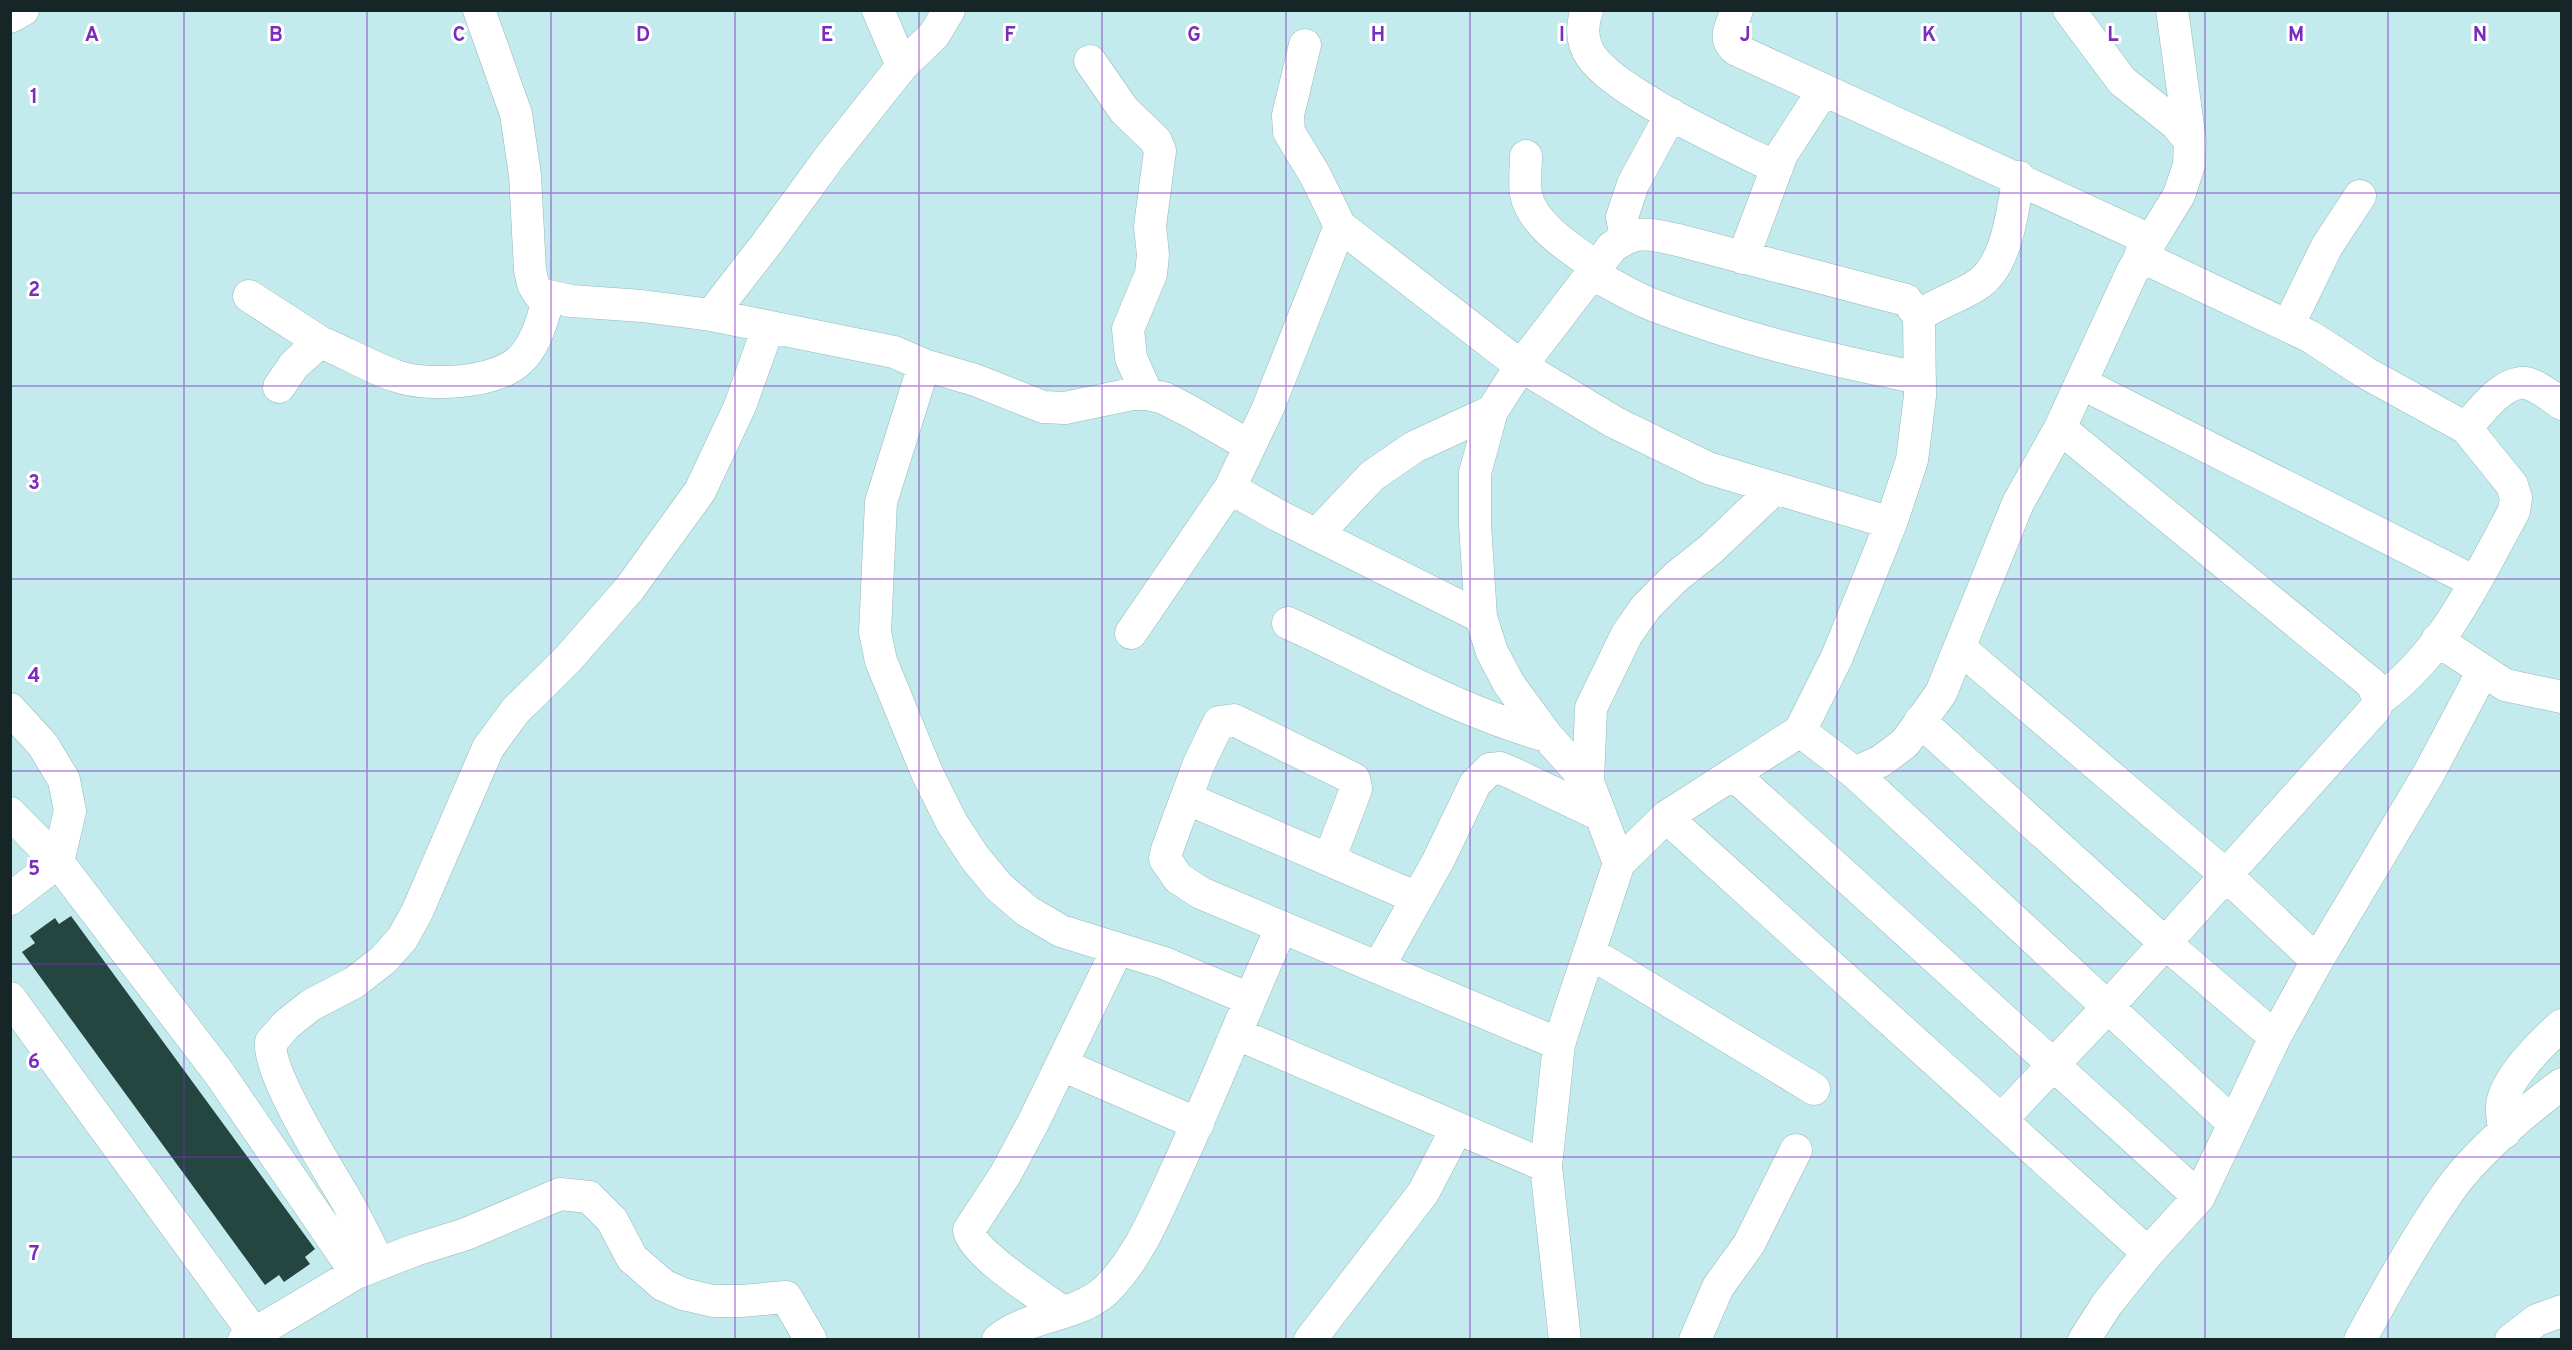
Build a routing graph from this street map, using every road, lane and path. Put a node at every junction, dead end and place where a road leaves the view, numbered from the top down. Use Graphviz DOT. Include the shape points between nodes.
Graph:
graph roads {
  1 [pos="23,10"];
  2 [pos="479,10"];
  3 [pos="878,10"];
  4 [pos="949,10"];
  5 [pos="1587,10"];
  6 [pos="1737,10"];
  7 [pos="2069,10"];
  8 [pos="2172,10"];
  9 [pos="10,17"];
  10 [pos="1305,45"];
  11 [pos="1090,61"];
  12 [pos="902,66"];
  13 [pos="1823,91"];
  14 [pos="1671,114"];
  15 [pos="2190,141"];
  16 [pos="1526,156"];
  17 [pos="1777,168"];
  18 [pos="2019,177"];
  19 [pos="2360,196"];
  20 [pos="1340,226"];
  21 [pos="1626,238"];
  22 [pos="2145,248"];
  23 [pos="1743,258"];
  24 [pos="1595,270"];
  25 [pos="249,296"];
  26 [pos="549,298"];
  27 [pos="711,315"];
  28 [pos="1919,316"];
  29 [pos="2288,326"];
  30 [pos="768,328"];
  31 [pos="320,342"];
  32 [pos="924,365"];
  33 [pos="1521,366"];
  34 [pos="1920,378"];
  35 [pos="2081,383"];
  36 [pos="279,387"];
  37 [pos="1147,394"];
  38 [pos="2562,404"];
  39 [pos="1492,411"];
  40 [pos="2060,428"];
  41 [pos="2466,428"];
  42 [pos="1250,446"];
  43 [pos="1230,488"];
  44 [pos="1775,488"];
  45 [pos="1891,523"];
  46 [pos="1316,535"];
  47 [pos="2475,582"];
  48 [pos="1481,617"];
  49 [pos="1288,623"];
  50 [pos="1131,633"];
  51 [pos="2437,640"];
  52 [pos="1961,649"];
  53 [pos="2483,671"];
  54 [pos="2562,697"];
  55 [pos="2379,700"];
  56 [pos="10,709"];
  57 [pos="1920,721"];
  58 [pos="1800,731"];
  59 [pos="1547,736"];
  60 [pos="1855,773"];
  61 [pos="1734,775"];
  62 [pos="1588,782"];
  63 [pos="1186,798"];
  64 [pos="10,813"];
  65 [pos="1599,815"];
  66 [pos="1666,817"];
  67 [pos="1329,860"];
  68 [pos="58,862"];
  69 [pos="1619,863"];
  70 [pos="2226,875"];
  71 [pos="10,898"];
  72 [pos="1417,898"];
  73 [pos="1281,928"];
  74 [pos="2164,943"];
  75 [pos="1117,950"];
  76 [pos="1589,952"];
  77 [pos="2317,961"];
  78 [pos="1378,968"];
  79 [pos="10,998"];
  80 [pos="1249,999"];
  81 [pos="2107,1008"];
  82 [pos="2562,1025"];
  83 [pos="1237,1034"];
  84 [pos="2275,1037"];
  85 [pos="1559,1044"];
  86 [pos="2052,1064"];
  87 [pos="1062,1065"];
  88 [pos="2562,1084"];
  89 [pos="1814,1089"];
  90 [pos="2001,1120"];
  91 [pos="2232,1122"];
  92 [pos="1198,1124"];
  93 [pos="1457,1128"];
  94 [pos="2504,1133"];
  95 [pos="1796,1150"];
  96 [pos="1546,1166"];
  97 [pos="2199,1197"];
  98 [pos="2148,1253"];
  99 [pos="367,1268"];
  100 [pos="1061,1311"];
  101 [pos="2562,1311"];
  102 [pos="249,1336"];
  103 [pos="811,1340"];
  104 [pos="998,1340"];
  105 [pos="1311,1340"];
  106 [pos="1565,1340"];
  107 [pos="1695,1340"];
  108 [pos="2084,1340"];
  109 [pos="2360,1340"];
  110 [pos="2511,1340"];
  1 -- 9 [label="street"];
  2 -- 26 [label="street" via="516,114 533,284 539,294"];
  3 -- 12 [label="street"];
  4 -- 12 [label="street" via="934,35"];
  5 -- 14 [label="street" via="1582,23 1584,40 1594,60 1639,96"];
  6 -- 13 [label="street" via="1727,33 1732,46"];
  7 -- 15 [label="street" via="2122,81 2176,124"];
  8 -- 15 [label="street"];
  10 -- 20 [label="street" via="1288,115 1289,132"];
  11 -- 37 [label="street" via="1124,110 1156,141 1160,151 1150,226 1151,274 1128,329 1131,358"];
  12 -- 27 [label="street"];
  13 -- 17 [label="street"];
  13 -- 18 [label="street"];
  14 -- 17 [label="street"];
  14 -- 21 [label="street" via="1633,184 1622,217"];
  15 -- 22 [label="street" via="2189,165 2179,195"];
  16 -- 24 [label="street" via="1526,195 1543,225"];
  17 -- 23 [label="street"];
  18 -- 22 [label="street"];
  18 -- 28 [label="street" via="1998,260 1980,284"];
  19 -- 29 [label="street" via="2327,246"];
  20 -- 33 [label="street"];
  20 -- 42 [label="street"];
  21 -- 23 [label="street" via="1643,233"];
  21 -- 24 [label="street" via="1612,247"];
  22 -- 29 [label="street"];
  22 -- 35 [label="street"];
  23 -- 28 [label="street" via="1906,300"];
  24 -- 33 [label="street"];
  24 -- 34 [label="street" via="1652,305 1819,357"];
  25 -- 31 [label="street"];
  26 -- 27 [label="street"];
  26 -- 31 [label="street" via="539,330 520,361 504,370 460,381 430,383 396,377"];
  27 -- 30 [label="street"];
  28 -- 34 [label="street"];
  29 -- 41 [label="street"];
  30 -- 32 [label="street" via="894,352"];
  30 -- 99 [label="street" via="740,406 700,491 630,588 567,660 516,710 488,748 402,939 355,982 311,1005 286,1024 271,1042 276,1066 308,1137 346,1200"];
  31 -- 36 [label="street" via="294,364"];
  32 -- 37 [label="street" via="1051,408"];
  32 -- 75 [label="street" via="881,501 875,624 881,661 927,773 975,858 1027,911 1060,932"];
  33 -- 39 [label="street"];
  33 -- 44 [label="street" via="1614,422 1708,468"];
  34 -- 45 [label="street" via="1912,460"];
  35 -- 40 [label="street"];
  35 -- 47 [label="street"];
  37 -- 42 [label="street" via="1164,398"];
  38 -- 41 [label="street" via="2521,383 2489,402"];
  39 -- 46 [label="street" via="1414,447 1371,476"];
  39 -- 48 [label="street" via="1475,473"];
  40 -- 52 [label="street" via="2018,503"];
  40 -- 55 [label="street" via="2372,684"];
  41 -- 47 [label="street" via="2498,465 2516,498 2514,511"];
  42 -- 43 [label="street"];
  43 -- 46 [label="street"];
  43 -- 50 [label="street"];
  44 -- 45 [label="street"];
  44 -- 62 [label="street" via="1676,577 1646,607 1627,634 1592,708"];
  45 -- 58 [label="street" via="1837,657"];
  46 -- 48 [label="street"];
  47 -- 51 [label="street" via="2455,619"];
  48 -- 59 [label="street" via="1492,652 1509,684"];
  49 -- 59 [label="street" via="1454,703 1503,724"];
  51 -- 53 [label="street"];
  51 -- 55 [label="street" via="2398,686"];
  52 -- 57 [label="street" via="1941,693"];
  52 -- 70 [label="street"];
  53 -- 54 [label="street" via="2505,685"];
  53 -- 77 [label="street" via="2429,773"];
  55 -- 70 [label="street"];
  56 -- 68 [label="street" via="43,745 64,780 70,811"];
  57 -- 60 [label="street" via="1905,743 1881,761"];
  57 -- 74 [label="street"];
  58 -- 60 [label="street"];
  58 -- 61 [label="street"];
  59 -- 62 [label="street"];
  60 -- 81 [label="street"];
  61 -- 66 [label="street"];
  61 -- 86 [label="street"];
  62 -- 65 [label="street"];
  63 -- 67 [label="street"];
  63 -- 67 [label="street" via="1216,726 1223,720 1234,720 1354,779 1356,789"];
  63 -- 73 [label="street" via="1165,859 1171,870 1186,885"];
  64 -- 68 [label="street"];
  65 -- 69 [label="street"];
  65 -- 72 [label="street" via="1512,773 1490,769 1475,784"];
  66 -- 69 [label="street"];
  66 -- 90 [label="street"];
  67 -- 72 [label="street"];
  68 -- 71 [label="street"];
  68 -- 99 [label="street"];
  69 -- 76 [label="street"];
  70 -- 74 [label="street"];
  70 -- 77 [label="street"];
  72 -- 78 [label="street"];
  73 -- 78 [label="street"];
  73 -- 80 [label="street"];
  74 -- 81 [label="street"];
  74 -- 84 [label="street"];
  75 -- 80 [label="street" via="1164,963"];
  75 -- 87 [label="street"];
  76 -- 85 [label="street"];
  76 -- 89 [label="street"];
  77 -- 84 [label="street"];
  78 -- 85 [label="street"];
  79 -- 102 [label="street"];
  80 -- 83 [label="street"];
  81 -- 86 [label="street"];
  81 -- 91 [label="street"];
  82 -- 94 [label="street" via="2528,1059 2511,1084 2502,1103"];
  83 -- 92 [label="street"];
  83 -- 93 [label="street"];
  84 -- 91 [label="street"];
  85 -- 96 [label="street"];
  86 -- 90 [label="street"];
  86 -- 97 [label="street"];
  87 -- 92 [label="street"];
  87 -- 100 [label="street" via="1005,1175 969,1230 984,1252"];
  88 -- 94 [label="street"];
  90 -- 98 [label="street"];
  91 -- 97 [label="street"];
  92 -- 100 [label="street" via="1125,1270 1083,1305"];
  93 -- 96 [label="street"];
  93 -- 105 [label="street" via="1423,1193"];
  94 -- 109 [label="street" via="2451,1189"];
  95 -- 107 [label="street" via="1749,1244 1718,1287"];
  96 -- 106 [label="street"];
  97 -- 98 [label="street"];
  98 -- 108 [label="street"];
  99 -- 102 [label="street"];
  99 -- 103 [label="street" via="466,1234 540,1200 574,1194 589,1197 600,1207 632,1258 663,1285 713,1300 786,1297"];
  100 -- 104 [label="street" via="1024,1323"];
  101 -- 110 [label="street" via="2537,1320"];
}
